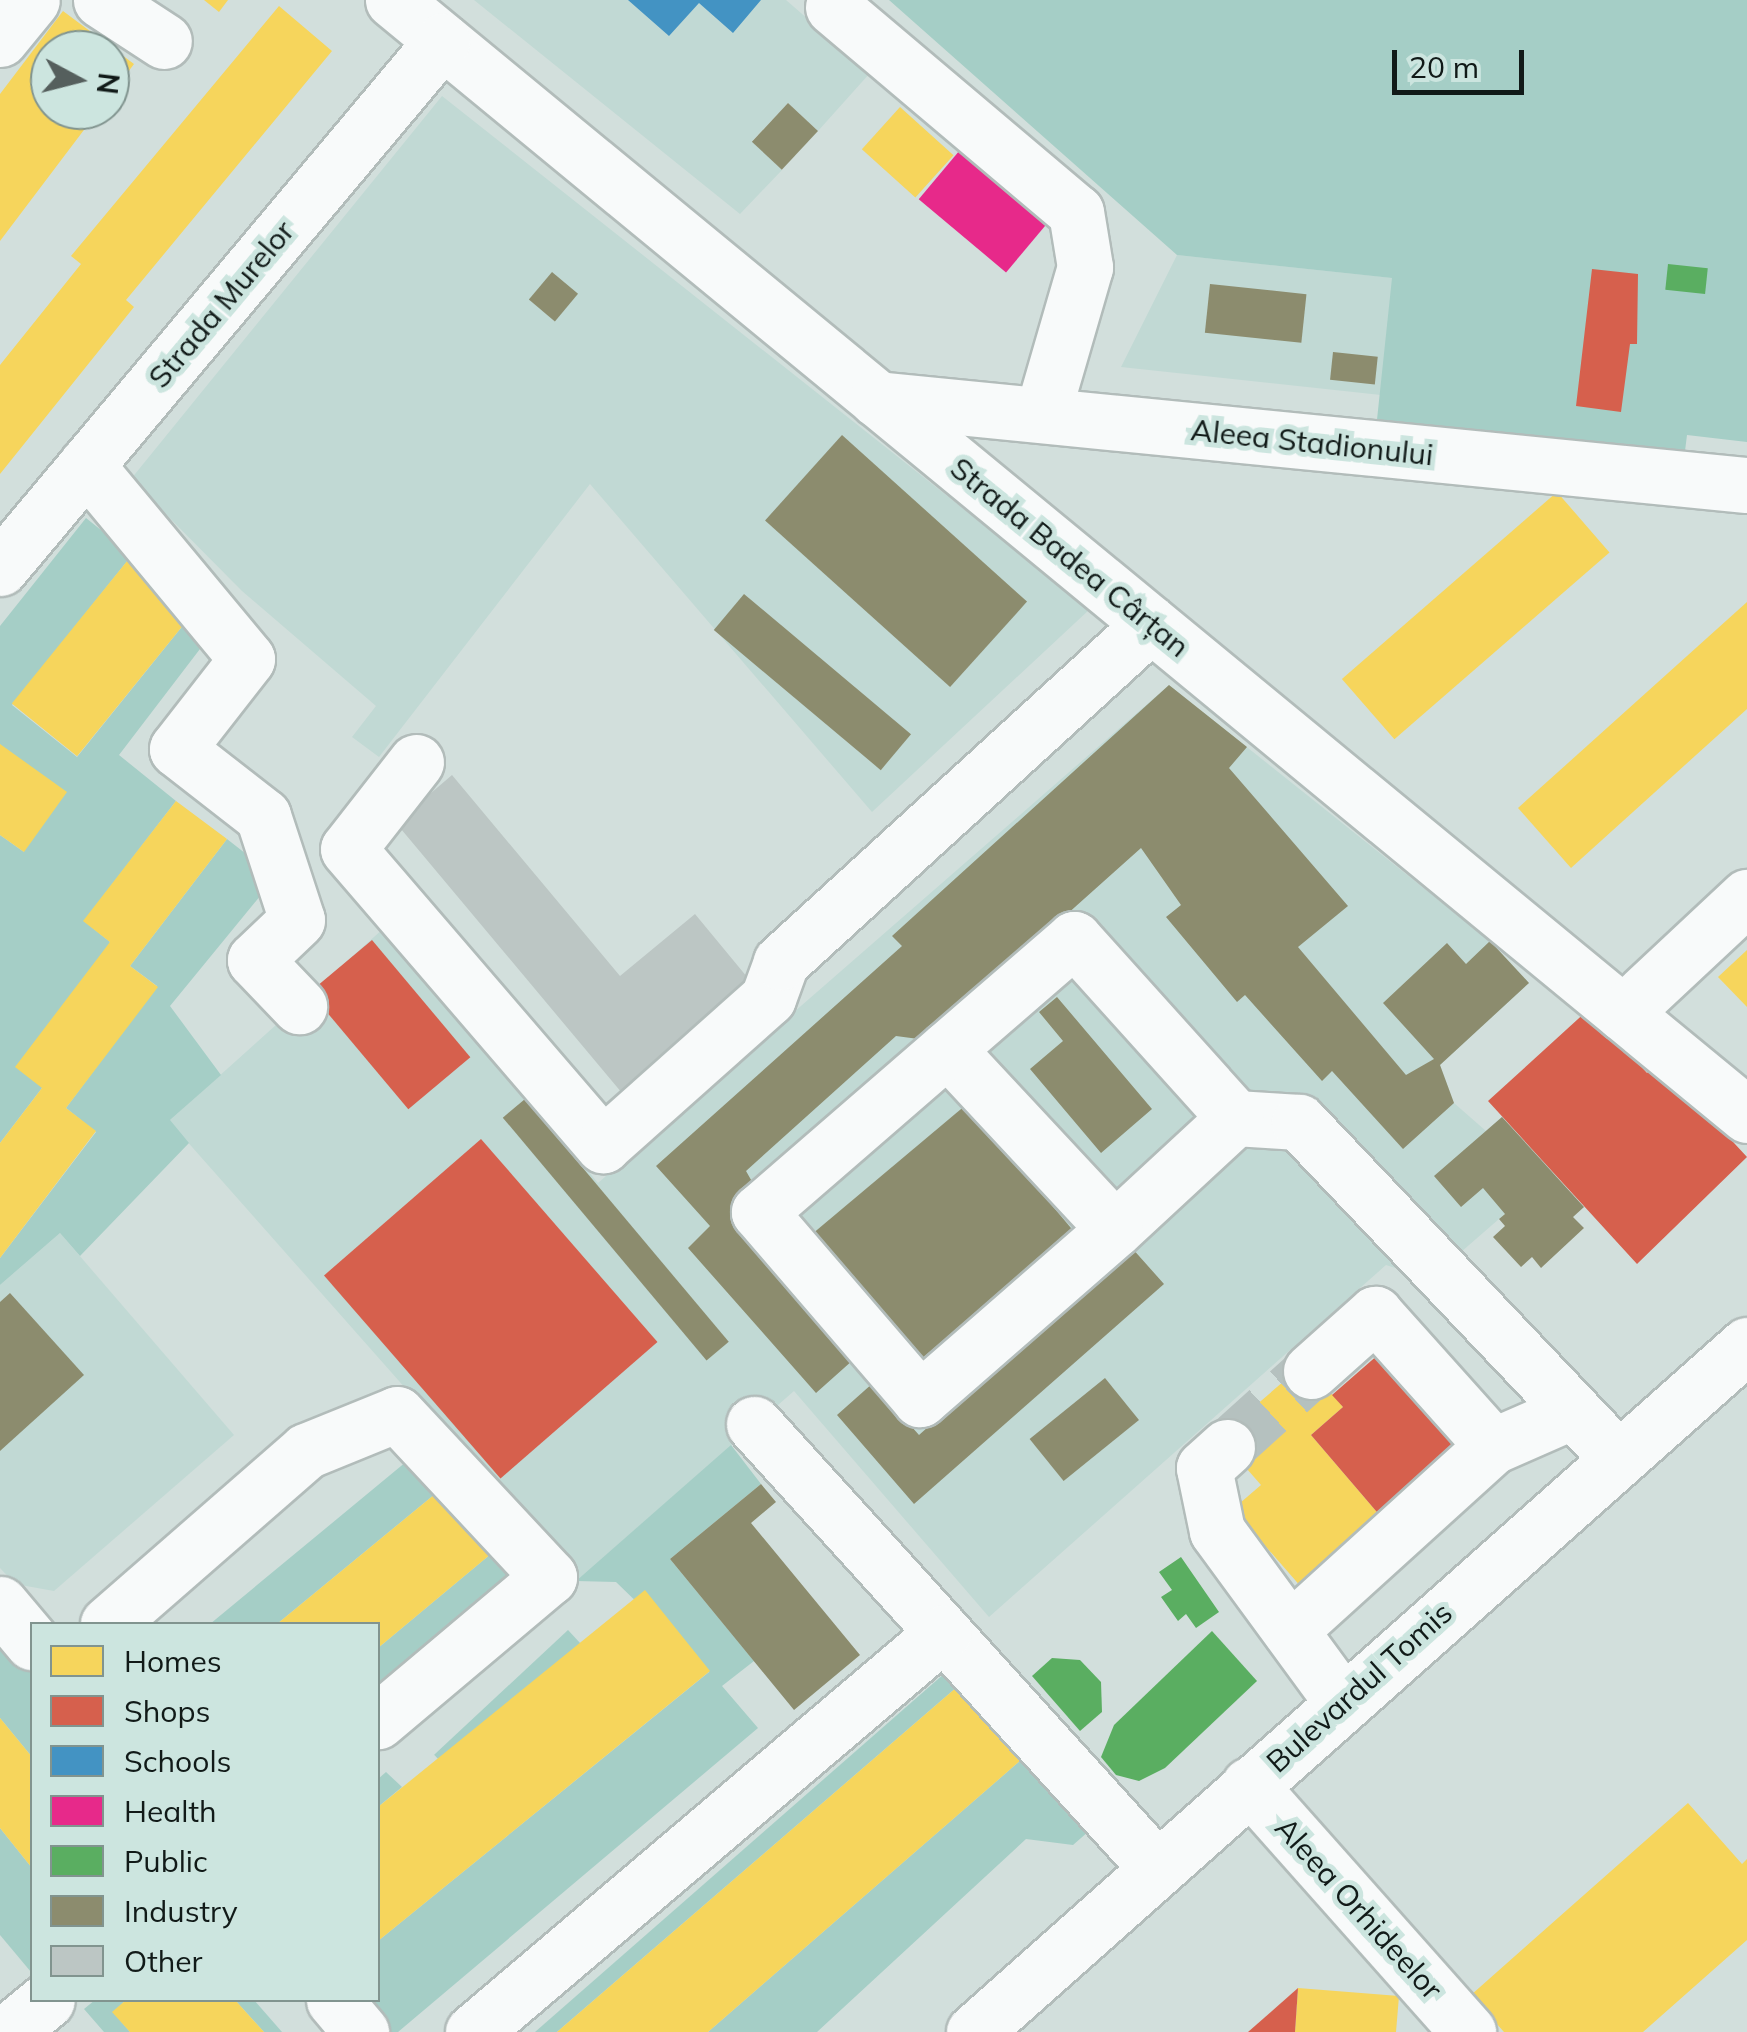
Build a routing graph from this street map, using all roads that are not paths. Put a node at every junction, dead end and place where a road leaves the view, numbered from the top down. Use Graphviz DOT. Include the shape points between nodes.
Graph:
graph roads {
  1 [pos="32,0"];
  2 [pos="101,0"];
  3 [pos="393,0"];
  4 [pos="833,7"];
  5 [pos="0,39"];
  6 [pos="164,41"];
  7 [pos="442,41"];
  8 [pos="877,398"];
  9 [pos="1042,415"];
  10 [pos="86,465"];
  11 [pos="1747,485"];
  12 [pos="0,568"];
  13 [pos="1151,624"];
  14 [pos="416,762"];
  15 [pos="1747,897"];
  16 [pos="299,1006"];
  17 [pos="1623,1013"];
  18 [pos="948,1048"];
  19 [pos="1747,1115"];
  20 [pos="1235,1118"];
  21 [pos="1116,1230"];
  22 [pos="1747,1344"];
  23 [pos="1311,1371"];
  24 [pos="1572,1410"];
  25 [pos="754,1424"];
  26 [pos="1494,1446"];
  27 [pos="1227,1447"];
  28 [pos="1616,1456"];
  29 [pos="0,1604"];
  30 [pos="110,1622"];
  31 [pos="1290,1630"];
  32 [pos="943,1633"];
  33 [pos="30,1640"];
  34 [pos="1342,1702"];
  35 [pos="380,1720"];
  36 [pos="1249,1785"];
  37 [pos="1157,1868"];
  38 [pos="336,2002"];
  39 [pos="361,2032"];
  40 [pos="473,2032"];
  41 [pos="974,2032"];
  42 [pos="1468,2032"];
  1 -- 5 [label="street"];
  2 -- 6 [label="street"];
  3 -- 7 [label="street, Strada Badea Cârțan"];
  4 -- 9 [label="street" via="1076,212 1085,267"];
  7 -- 8 [label="street, Strada Badea Cârțan"];
  7 -- 10 [label="street, Strada Murelor"];
  8 -- 9 [label="street, Aleea Stadionului"];
  8 -- 13 [label="street, Strada Badea Cârțan"];
  9 -- 11 [label="street, Aleea Stadionului"];
  10 -- 12 [label="street, Strada Murelor"];
  10 -- 16 [label="street" via="246,659 177,748 263,816 298,920 255,960"];
  13 -- 14 [label="street" via="781,962 768,998 604,1145 348,849"];
  13 -- 17 [label="street, Strada Badea Cârțan"];
  15 -- 17 [label="street"];
  17 -- 19 [label="street, Strada Badea Cârțan"];
  18 -- 20 [label="street" via="1074,939"];
  18 -- 21 [label="street"];
  18 -- 21 [label="street" via="759,1212 920,1399"];
  20 -- 21 [label="street"];
  20 -- 24 [label="street" via="1299,1122"];
  22 -- 28 [label="street, Bulevardul Tomis"];
  23 -- 26 [label="street" via="1375,1314"];
  24 -- 26 [label="street"];
  24 -- 28 [label="street"];
  25 -- 32 [label="street"];
  26 -- 31 [label="street"];
  27 -- 31 [label="street" via="1204,1468 1218,1532"];
  28 -- 34 [label="street, Bulevardul Tomis"];
  29 -- 33 [label="street"];
  30 -- 35 [label="street" via="306,1452 397,1414 549,1577"];
  31 -- 34 [label="street"];
  32 -- 37 [label="street"];
  32 -- 40 [label="street"];
  34 -- 36 [label="street, Bulevardul Tomis"];
  36 -- 37 [label="street, Bulevardul Tomis"];
  36 -- 42 [label="street, Aleea Orhideelor"];
  37 -- 41 [label="street, Bulevardul Tomis"];
  38 -- 39 [label="street"];
}
